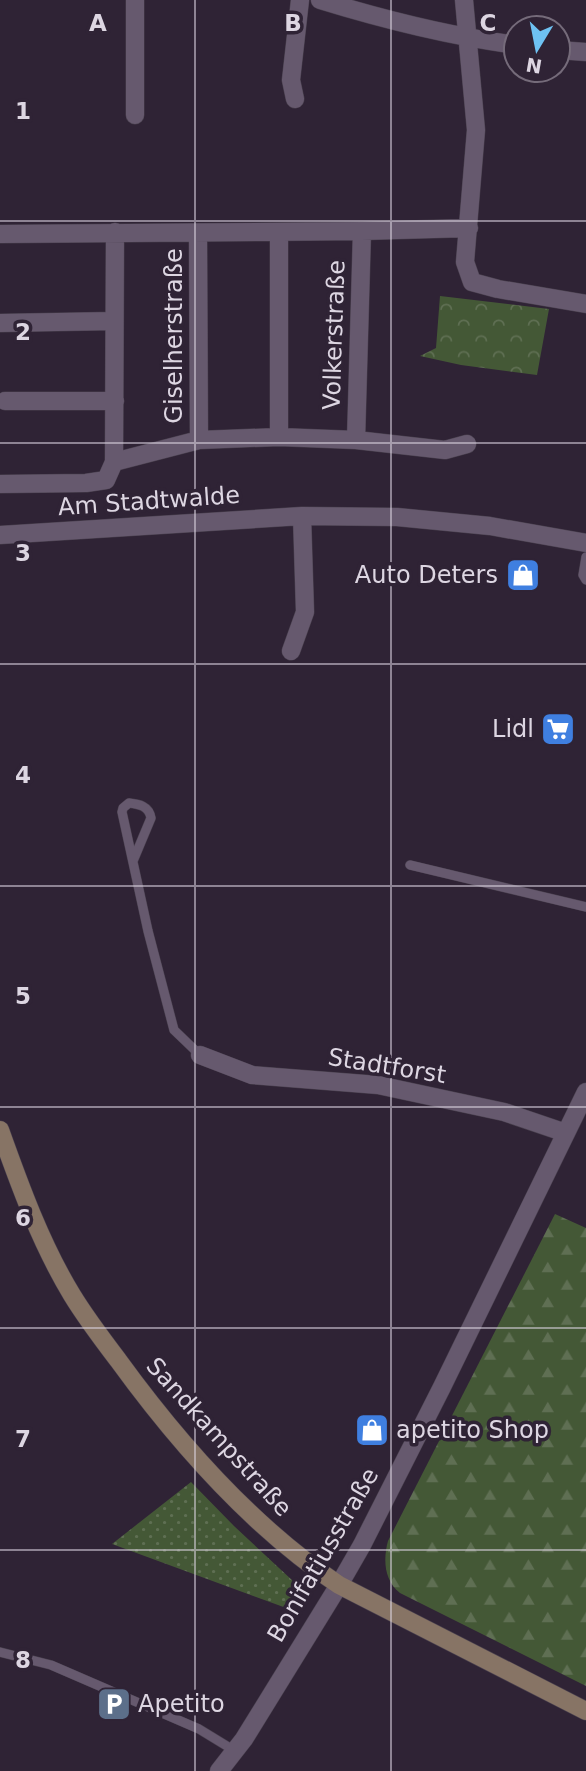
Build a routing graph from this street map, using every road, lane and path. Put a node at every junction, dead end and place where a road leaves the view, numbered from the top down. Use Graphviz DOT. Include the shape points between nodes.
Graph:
graph roads {
  1 [pos="135,0"];
  2 [pos="300,0"];
  3 [pos="320,0"];
  4 [pos="464,0"];
  5 [pos="467,39"];
  6 [pos="502,43"];
  7 [pos="295,99"];
  8 [pos="135,115"];
  9 [pos="469,228"];
  10 [pos="362,231"];
  11 [pos="115,232"];
  12 [pos="279,232"];
  13 [pos="198,233"];
  14 [pos="0,234"];
  15 [pos="586,304"];
  16 [pos="114,321"];
  17 [pos="0,323"];
  18 [pos="5,401"];
  19 [pos="114,401"];
  20 [pos="279,437"];
  21 [pos="199,440"];
  22 [pos="356,440"];
  23 [pos="467,444"];
  24 [pos="114,462"];
  25 [pos="0,484"];
  26 [pos="302,516"];
  27 [pos="0,536"];
  28 [pos="586,543"];
  29 [pos="586,557"];
  30 [pos="586,580"];
  31 [pos="291,651"];
  32 [pos="133,861"];
  33 [pos="410,865"];
  34 [pos="586,907"];
  35 [pos="200,1055"];
  36 [pos="586,1091"];
  37 [pos="0,1130"];
  38 [pos="566,1133"];
  39 [pos="4,1154"];
  40 [pos="339,1585"];
  41 [pos="0,1652"];
  42 [pos="586,1711"];
  43 [pos="235,1751"];
  44 [pos="219,1771"];
  1 -- 8 [label="street"];
  2 -- 7 [label="street" via="291,80"];
  3 -- 5 [label="street"];
  4 -- 5 [label="street"];
  5 -- 6 [label="street"];
  5 -- 9 [label="street" via="476,130"];
  9 -- 10 [label="street, Giselherstraße"];
  9 -- 15 [label="street" via="465,262 472,282"];
  10 -- 12 [label="street, Giselherstraße"];
  10 -- 22 [label="street, Volkerstraße"];
  11 -- 13 [label="street, Giselherstraße"];
  11 -- 14 [label="street, Giselherstraße"];
  11 -- 16 [label="street"];
  12 -- 13 [label="street, Giselherstraße"];
  12 -- 20 [label="street"];
  13 -- 21 [label="street, Giselherstraße"];
  16 -- 17 [label="street"];
  16 -- 19 [label="street"];
  18 -- 19 [label="street"];
  19 -- 24 [label="street"];
  20 -- 21 [label="street, Volkerstraße"];
  20 -- 22 [label="street, Volkerstraße"];
  21 -- 24 [label="street, Volkerstraße"];
  22 -- 23 [label="street, Volkerstraße" via="445,450"];
  24 -- 25 [label="street" via="106,480"];
  26 -- 27 [label="street, Am Stadtwalde"];
  26 -- 28 [label="street, Am Stadtwalde" via="424,519"];
  26 -- 31 [label="street" via="306,612"];
  29 -- 30 [label="lane"];
  32 -- 32 [label="lane" via="122,812 129,803 142,805 151,818"];
  32 -- 35 [label="lane" via="174,1030"];
  33 -- 34 [label="lane"];
  35 -- 38 [label="street, Stadtforst" via="252,1075 378,1085 504,1112"];
  36 -- 38 [label="street, Bonifatiusstraße"];
  37 -- 39 [label="street, Sandkampstraße"];
  38 -- 40 [label="street, Bonifatiusstraße"];
  39 -- 40 [label="street, Sandkampstraße" via="72,1295 152,1407 231,1495 302,1561"];
  40 -- 42 [label="street, Sandkampstraße"];
  40 -- 43 [label="street, Bonifatiusstraße"];
  41 -- 43 [label="lane" via="75,1675 199,1729"];
  43 -- 44 [label="street, Bonifatiusstraße"];
}
